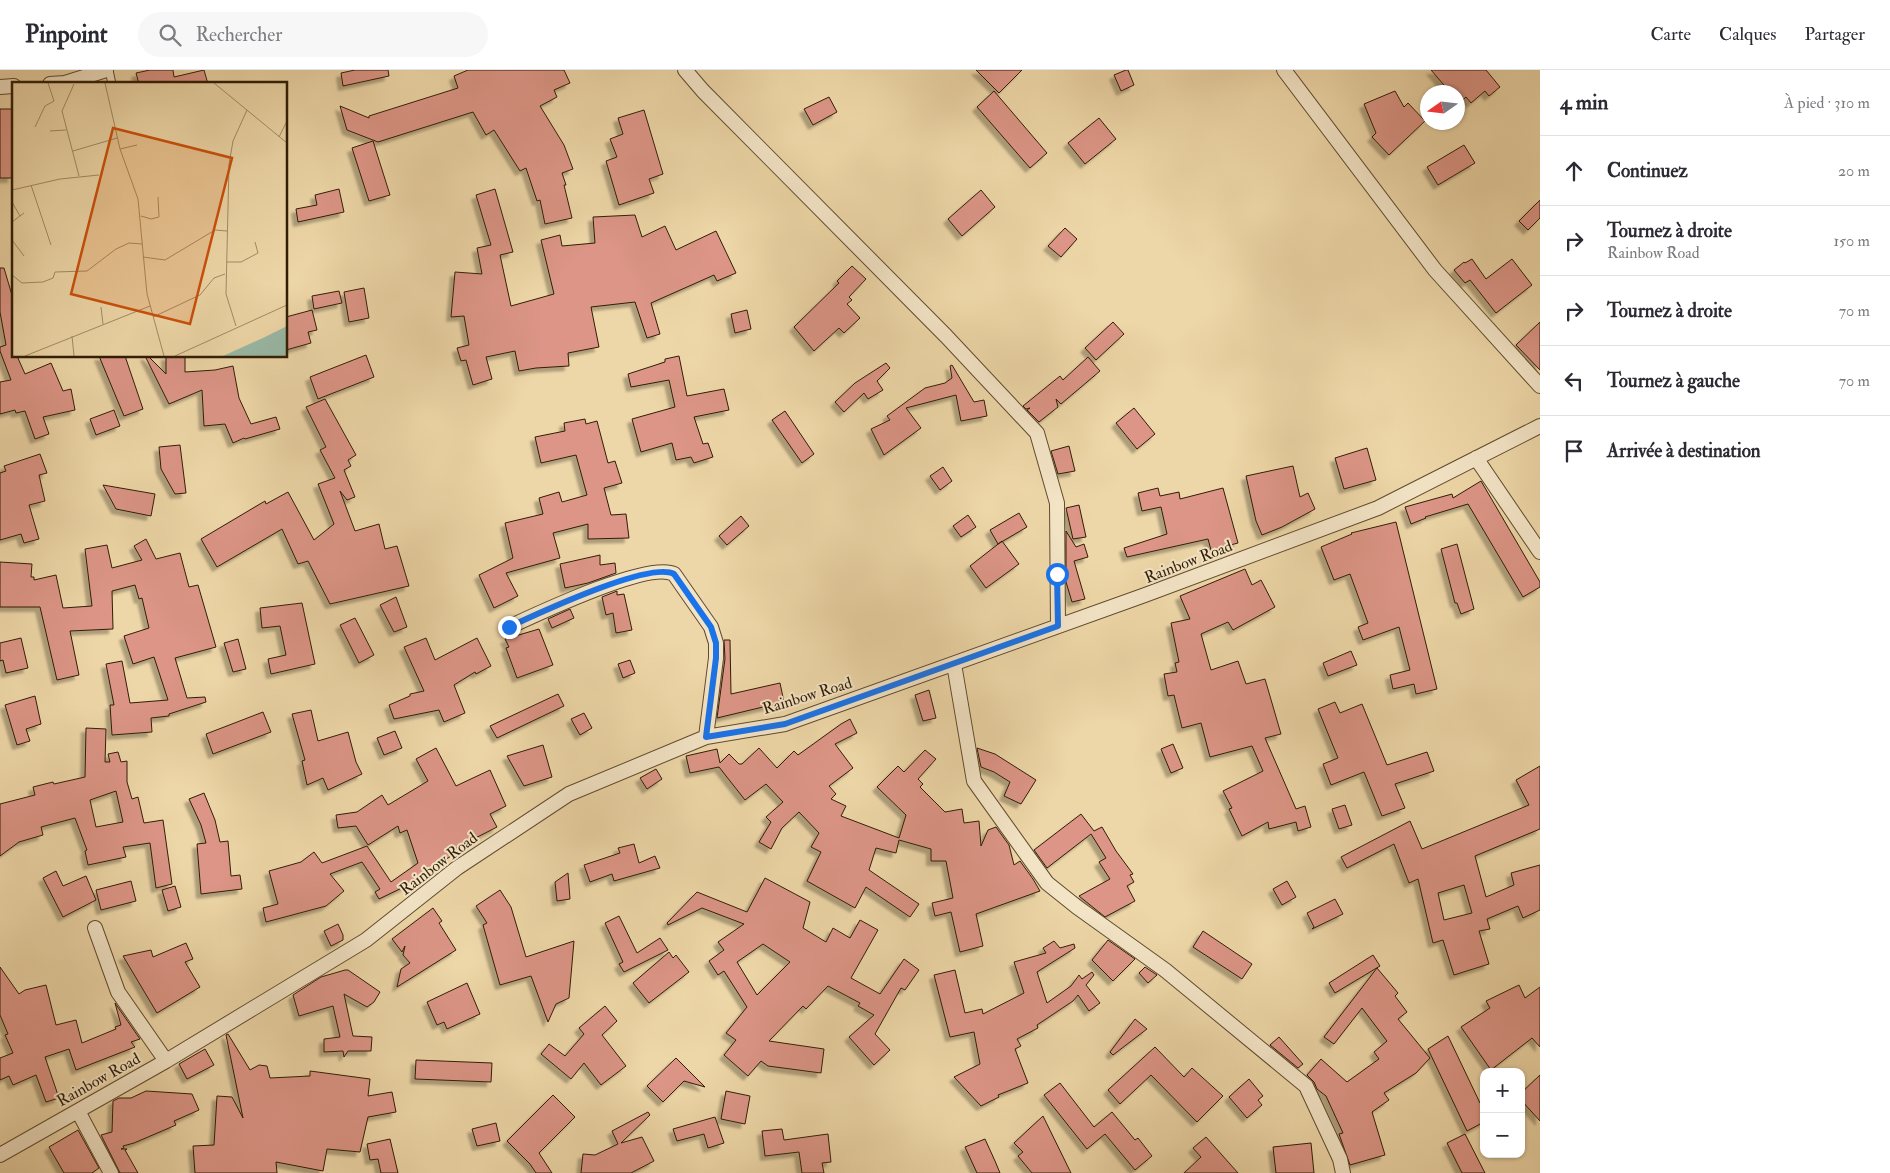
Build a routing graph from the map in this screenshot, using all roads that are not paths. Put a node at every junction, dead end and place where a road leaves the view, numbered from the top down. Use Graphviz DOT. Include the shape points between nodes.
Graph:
graph roads {
  1 [pos="108,70"];
  2 [pos="685,70"];
  3 [pos="1284,70"];
  4 [pos="68,82"];
  5 [pos="1540,386"];
  6 [pos="1540,426"];
  7 [pos="1476,458"];
  8 [pos="1540,552"];
  9 [pos="1058,626"];
  10 [pos="509,627"];
  11 [pos="954,664"];
  12 [pos="706,737"];
  13 [pos="95,928"];
  14 [pos="166,1061"];
  15 [pos="78,1110"];
  16 [pos="0,1154"];
  17 [pos="111,1173"];
  18 [pos="1343,1173"];
  1 -- 4 [label="street"];
  2 -- 9 [label="street" via="1037,433 1057,503"];
  3 -- 5 [label="street" via="1435,270"];
  6 -- 7 [label="street, Rainbow Road"];
  7 -- 8 [label="street"];
  7 -- 9 [label="street, Rainbow Road" via="1378,508"];
  9 -- 11 [label="street, Rainbow Road"];
  10 -- 12 [label="street" via="575,596 629,579 668,571 674,574 711,627 716,643"];
  11 -- 12 [label="street, Rainbow Road" via="785,724"];
  11 -- 18 [label="street" via="974,781 1047,882 1076,907 1165,970 1306,1086 1340,1158"];
  12 -- 14 [label="street, Rainbow Road" via="569,794 457,868 366,940"];
  13 -- 14 [label="street" via="118,992"];
  14 -- 15 [label="street, Rainbow Road"];
  15 -- 16 [label="street, Rainbow Road"];
  15 -- 17 [label="street"];
}
